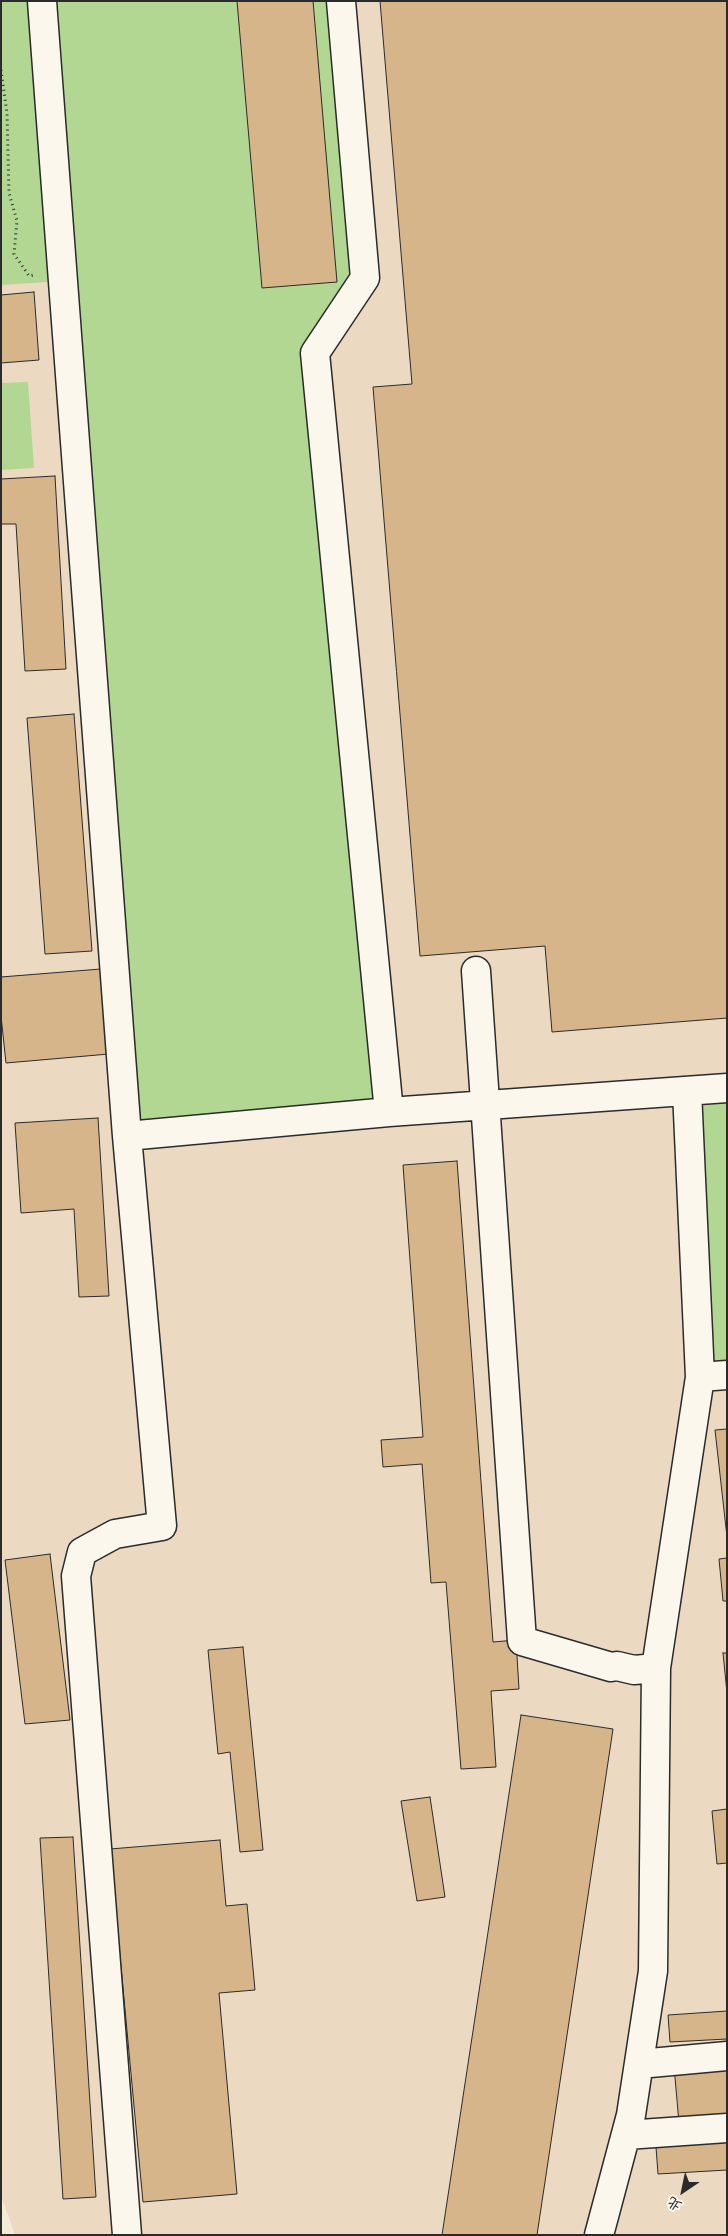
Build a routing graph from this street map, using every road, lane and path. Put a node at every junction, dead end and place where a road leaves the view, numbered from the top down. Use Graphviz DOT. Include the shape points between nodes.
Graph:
graph roads {
  1 [pos="42,1"];
  2 [pos="341,1"];
  3 [pos="1,70"];
  4 [pos="62,272"];
  5 [pos="476,971"];
  6 [pos="727,1088"];
  7 [pos="687,1091"];
  8 [pos="485,1106"];
  9 [pos="390,1112"];
  10 [pos="127,1136"];
  11 [pos="727,1375"];
  12 [pos="700,1377"];
  13 [pos="656,1668"];
  14 [pos="727,2056"];
  15 [pos="639,2064"];
  16 [pos="727,2128"];
  17 [pos="626,2135"];
  18 [pos="127,2235"];
  19 [pos="599,2235"];
  1 -- 4 [label="lane"];
  2 -- 9 [label="lane" via="365,278 315,352"];
  3 -- 4 [label="path" via="8,123 9,193 17,221 14,254 29,276"];
  4 -- 10 [label="lane"];
  5 -- 8 [label="lane"];
  6 -- 7 [label="lane"];
  7 -- 8 [label="lane"];
  7 -- 12 [label="lane"];
  8 -- 9 [label="lane"];
  8 -- 13 [label="lane" via="522,1641 611,1667"];
  9 -- 10 [label="lane"];
  10 -- 18 [label="lane" via="162,1526 115,1534 82,1552 76,1576"];
  11 -- 12 [label="lane"];
  12 -- 13 [label="lane"];
  13 -- 15 [label="lane" via="654,1971"];
  14 -- 15 [label="lane"];
  15 -- 17 [label="lane"];
  16 -- 17 [label="lane"];
  17 -- 19 [label="lane"];
}
